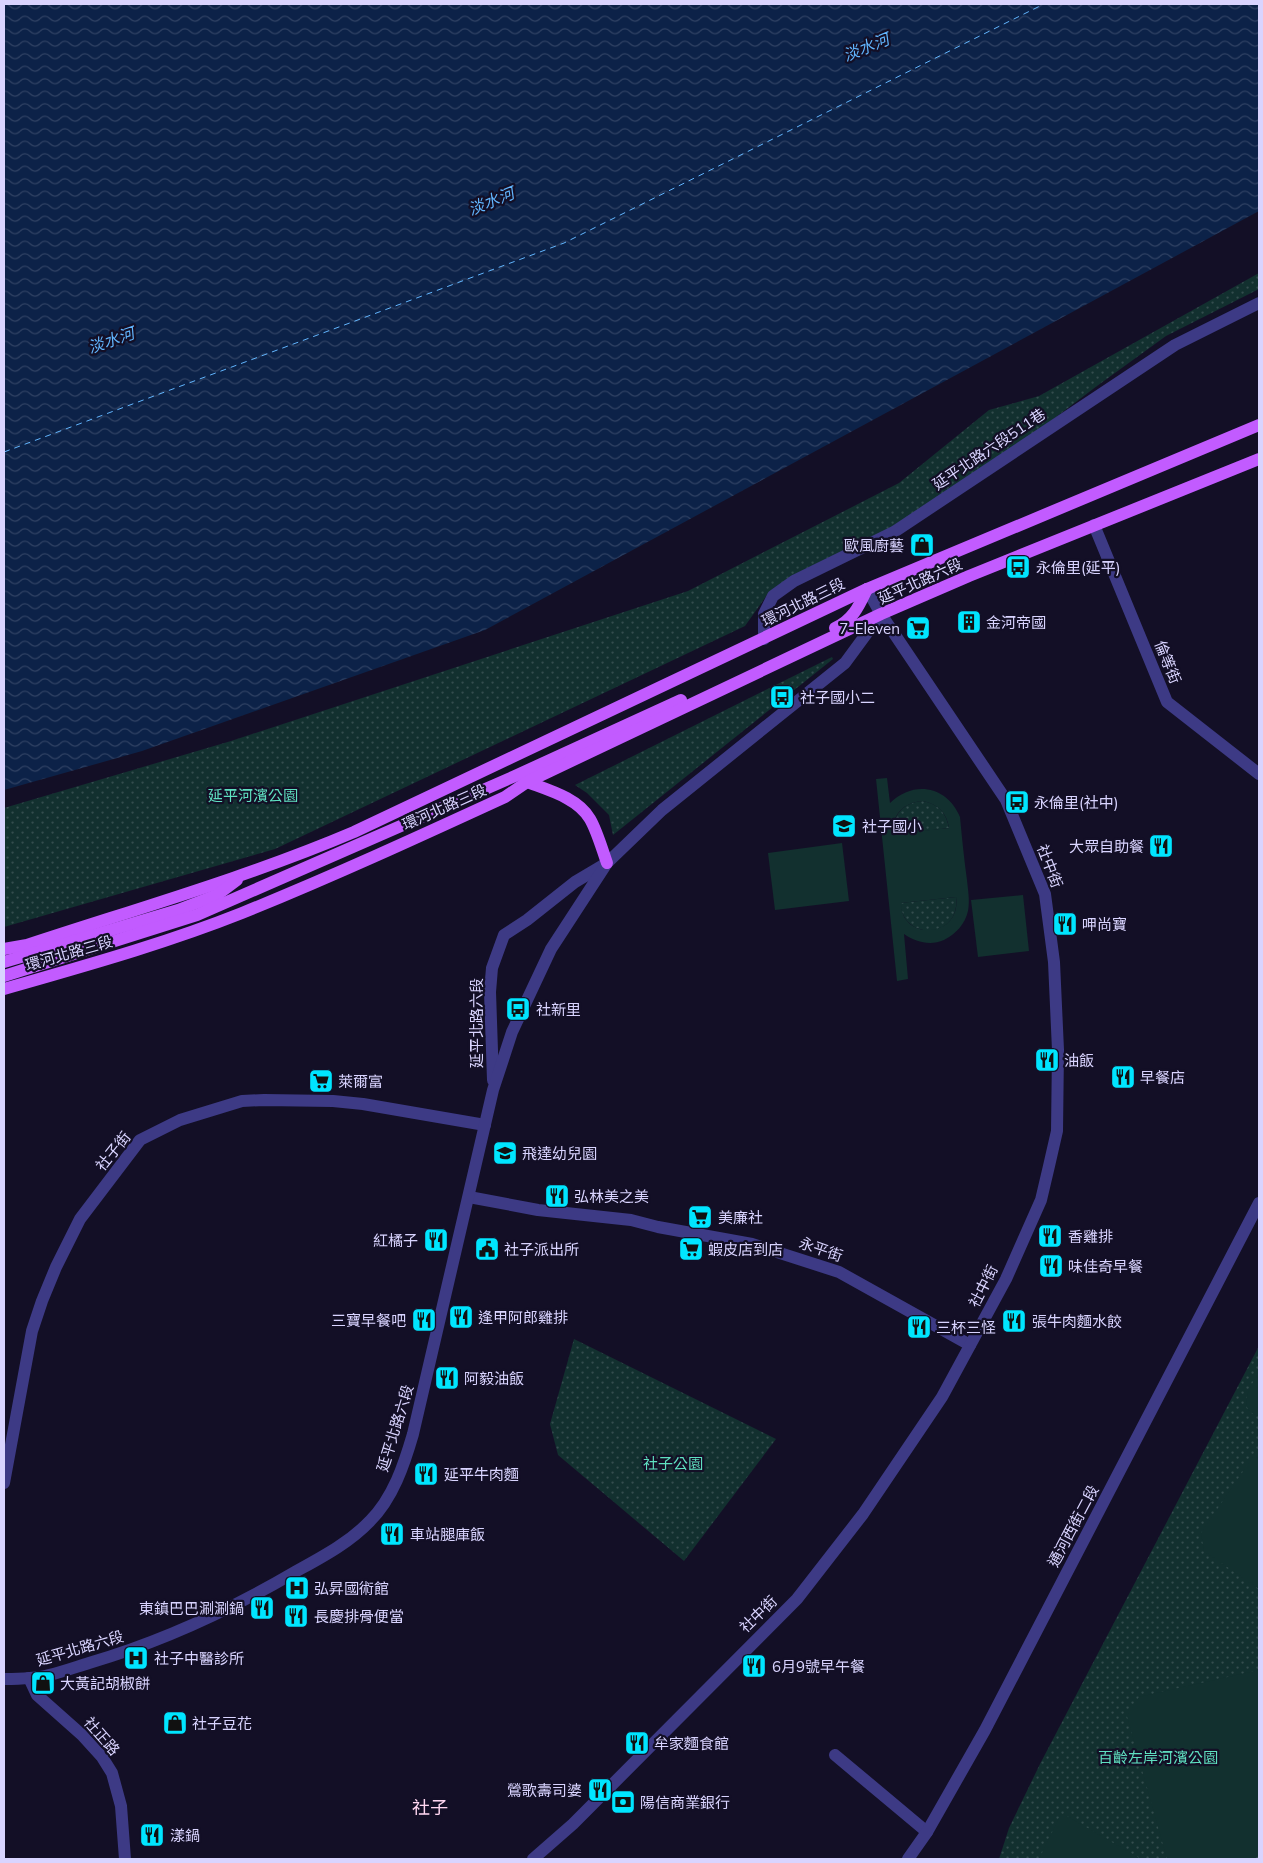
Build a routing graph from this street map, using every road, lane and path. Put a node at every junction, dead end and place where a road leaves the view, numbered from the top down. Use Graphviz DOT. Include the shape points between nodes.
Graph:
graph roads {
  1 [pos="1259,303"];
  2 [pos="1259,425"];
  3 [pos="1259,459"];
  4 [pos="1094,525"];
  5 [pos="867,589"];
  6 [pos="881,614"];
  7 [pos="764,639"];
  8 [pos="1259,774"];
  9 [pos="526,782"];
  10 [pos="607,863"];
  11 [pos="245,874"];
  12 [pos="27,945"];
  13 [pos="4,949"];
  14 [pos="4,958"];
  15 [pos="4,962"];
  16 [pos="4,976"];
  17 [pos="4,989"];
  18 [pos="493,1090"];
  19 [pos="485,1125"];
  20 [pos="469,1197"];
  21 [pos="1259,1203"];
  22 [pos="970,1345"];
  23 [pos="4,1482"];
  24 [pos="29,1678"];
  25 [pos="4,1680"];
  26 [pos="835,1755"];
  27 [pos="927,1832"];
  28 [pos="125,1859"];
  29 [pos="533,1859"];
  30 [pos="908,1859"];
  1 -- 7 [label="street, 延平北路六段511巷" via="1175,345 894,532 794,581 773,596 764,614"];
  2 -- 5 [label="main road, 延平北路六段"];
  3 -- 4 [label="main road, 延平北路六段"];
  4 -- 6 [label="main road, 延平北路六段"];
  4 -- 8 [label="street, 倫等街" via="1167,702"];
  5 -- 6 [label="street, 社中街"];
  5 -- 7 [label="main road, 環河北路三段"];
  5 -- 16 [label="main road" via="857,612 843,624 516,776 197,915"];
  6 -- 9 [label="main road, 環河北路三段"];
  6 -- 10 [label="street, 延平北路六段" via="845,663 662,810"];
  6 -- 22 [label="street, 社中街" via="1006,800 1045,894 1054,962 1057,1131 1041,1200 1006,1278"];
  7 -- 11 [label="main road, 環河北路三段" via="354,832"];
  9 -- 10 [label="main road" via="570,800 581,809 590,819"];
  9 -- 17 [label="main road, 環河北路三段" via="488,805 241,913 145,948"];
  10 -- 18 [label="street, 延平北路六段" via="549,953 512,1032"];
  10 -- 18 [label="street, 延平北路六段" via="575,882 504,934 492,968 490,992"];
  11 -- 12 [label="main road, 環河北路三段"];
  11 -- 15 [label="main road" via="217,894 178,910"];
  12 -- 13 [label="main road, 環河北路三段"];
  12 -- 14 [label="main road"];
  18 -- 19 [label="street, 延平北路六段"];
  19 -- 20 [label="street, 延平北路六段"];
  19 -- 23 [label="street, 社子街" via="363,1104 264,1100 242,1101 180,1120 140,1140 80,1219 42,1301 32,1331"];
  20 -- 22 [label="street, 永平街" via="545,1211 631,1220 752,1244 839,1272"];
  20 -- 24 [label="street, 延平北路六段" via="407,1454 390,1495 372,1520 340,1546 249,1599 133,1650"];
  21 -- 27 [label="street, 通河西街二段" via="1005,1692"];
  22 -- 29 [label="street, 社中街" via="923,1427 863,1514 797,1599 573,1824"];
  24 -- 25 [label="street, 延平北路六段"];
  24 -- 28 [label="street, 社正路" via="37,1695 82,1735 112,1773 121,1806"];
  26 -- 27 [label="street"];
  27 -- 30 [label="street, 通河西街二段"];
}
